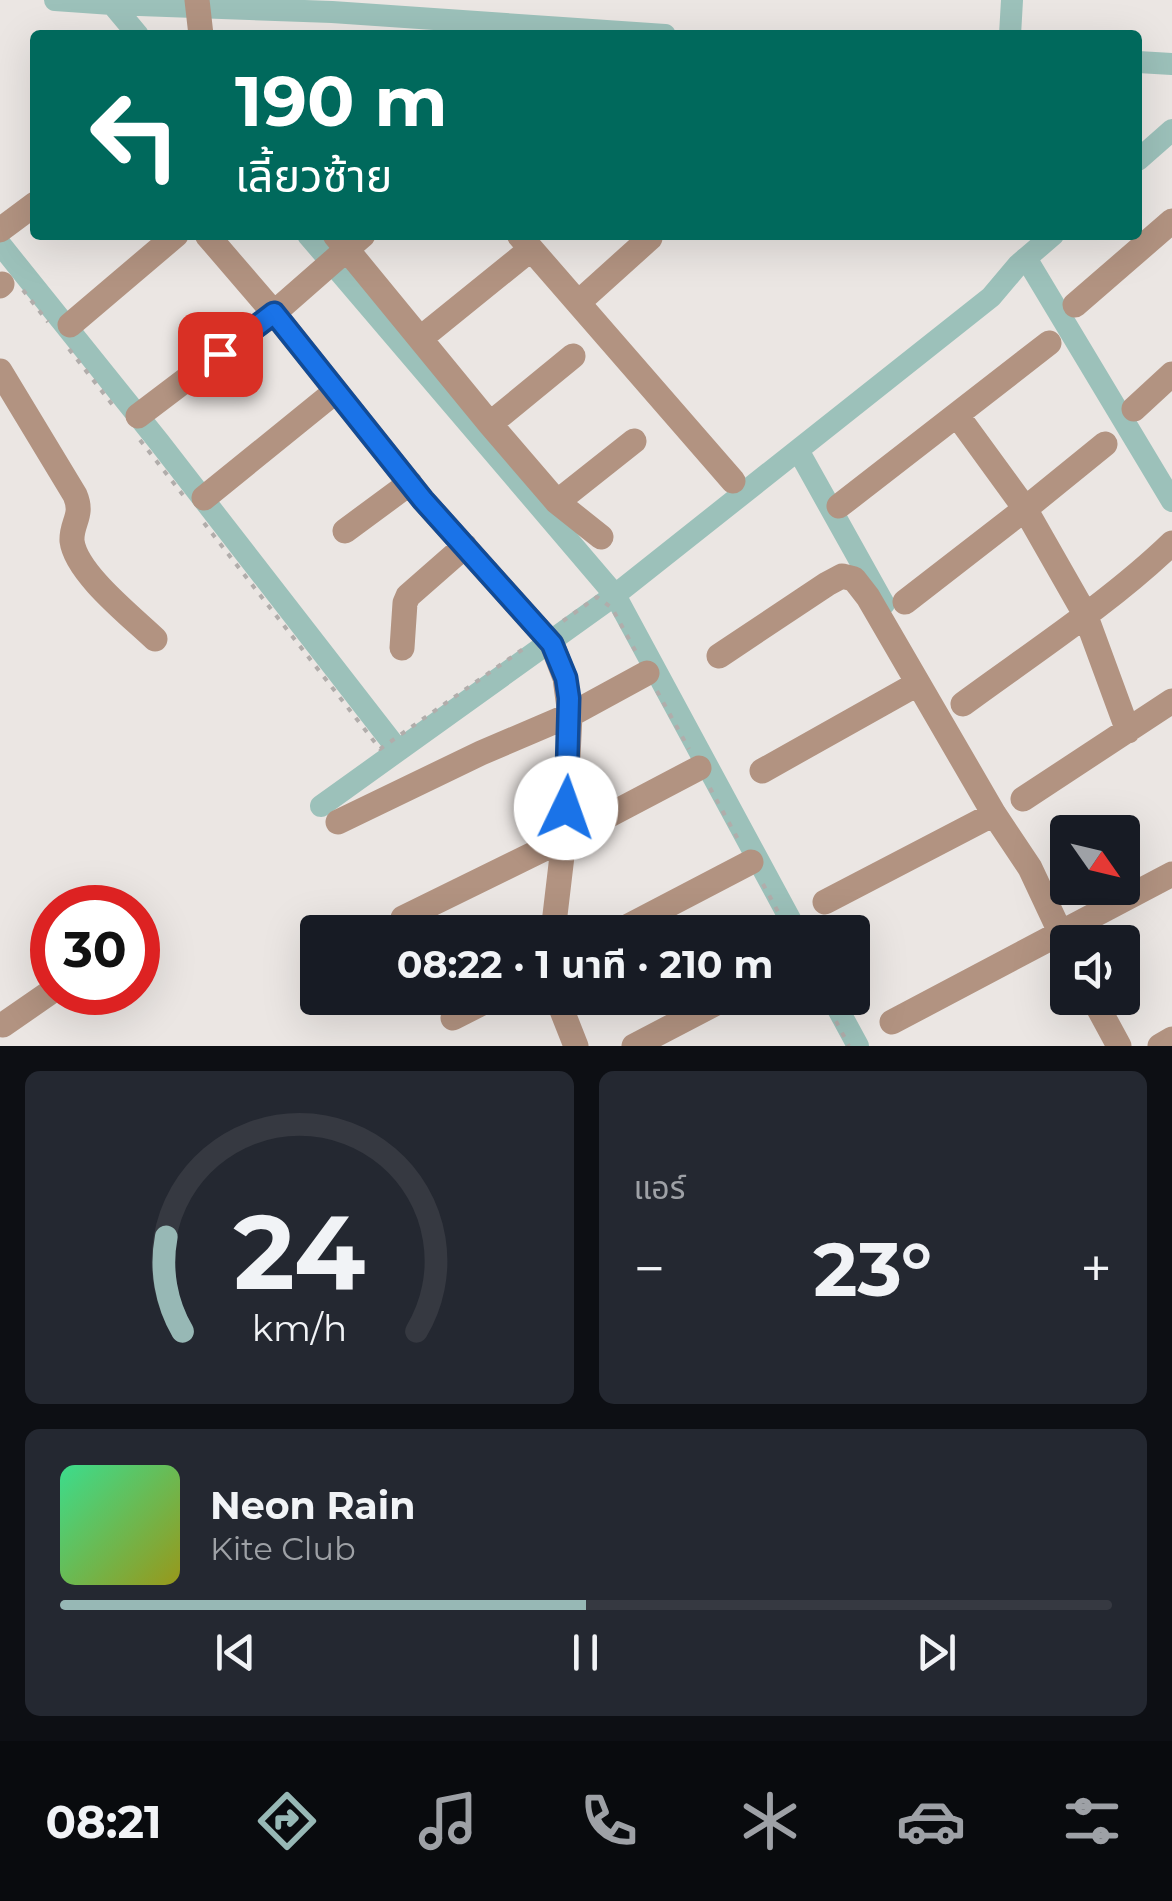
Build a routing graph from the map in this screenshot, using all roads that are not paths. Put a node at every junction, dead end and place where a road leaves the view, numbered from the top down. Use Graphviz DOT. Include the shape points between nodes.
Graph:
graph roads {
  1 [pos="30,208"];
  2 [pos="1172,221"];
  3 [pos="0,230"];
  4 [pos="170,240"];
  5 [pos="211,240"];
  6 [pos="648,240"];
  7 [pos="525,242"];
  8 [pos="339,252"];
  9 [pos="579,302"];
  10 [pos="1076,305"];
  11 [pos="274,313"];
  12 [pos="70,325"];
  13 [pos="421,338"];
  14 [pos="1048,343"];
  15 [pos="574,356"];
  16 [pos="0,371"];
  17 [pos="1172,374"];
  18 [pos="336,391"];
  19 [pos="1134,409"];
  20 [pos="957,414"];
  21 [pos="138,416"];
  22 [pos="490,424"];
  23 [pos="634,440"];
  24 [pos="1105,444"];
  25 [pos="733,481"];
  26 [pos="410,483"];
  27 [pos="204,498"];
  28 [pos="558,502"];
  29 [pos="840,506"];
  30 [pos="1025,509"];
  31 [pos="346,531"];
  32 [pos="601,537"];
  33 [pos="465,546"];
  34 [pos="1164,550"];
  35 [pos="904,602"];
  36 [pos="1085,614"];
  37 [pos="155,639"];
  38 [pos="402,648"];
  39 [pos="719,656"];
  40 [pos="647,673"];
  41 [pos="917,684"];
  42 [pos="1172,701"];
  43 [pos="963,704"];
  44 [pos="570,715"];
  45 [pos="1128,731"];
  46 [pos="699,768"];
  47 [pos="762,771"];
  48 [pos="1023,799"];
  49 [pos="994,814"];
  50 [pos="338,822"];
  51 [pos="564,839"];
  52 [pos="751,862"];
  53 [pos="1172,874"];
  54 [pos="825,902"];
  55 [pos="409,915"];
  56 [pos="555,915"];
  57 [pos="650,915"];
  58 [pos="1056,925"];
  59 [pos="1091,925"];
  60 [pos="1050,949"];
  61 [pos="30,1011"];
  62 [pos="459,1015"];
  63 [pos="564,1015"];
  64 [pos="693,1015"];
  65 [pos="1102,1015"];
  66 [pos="453,1018"];
  67 [pos="892,1022"];
  68 [pos="7,1030"];
  69 [pos="1172,1040"];
  70 [pos="576,1046"];
  71 [pos="634,1046"];
  72 [pos="1119,1046"];
  73 [pos="1160,1046"];
  1 -- 3 [label="street"];
  2 -- 10 [label="street"];
  4 -- 12 [label="street"];
  5 -- 11 [label="street"];
  6 -- 9 [label="street"];
  7 -- 9 [label="street"];
  7 -- 13 [label="street"];
  8 -- 11 [label="street"];
  8 -- 13 [label="street"];
  9 -- 25 [label="street"];
  11 -- 18 [label="street"];
  11 -- 21 [label="street"];
  13 -- 22 [label="street"];
  14 -- 20 [label="street"];
  15 -- 22 [label="street"];
  16 -- 37 [label="street" via="76,494 76,559"];
  17 -- 19 [label="street"];
  18 -- 26 [label="street"];
  18 -- 27 [label="street"];
  20 -- 29 [label="street"];
  20 -- 30 [label="street"];
  22 -- 28 [label="street"];
  23 -- 28 [label="street"];
  24 -- 30 [label="street"];
  26 -- 31 [label="street"];
  26 -- 33 [label="street"];
  28 -- 32 [label="street"];
  30 -- 35 [label="street"];
  30 -- 36 [label="street"];
  33 -- 38 [label="street" via="408,596"];
  33 -- 44 [label="street" via="552,644 566,678"];
  34 -- 36 [label="street"];
  36 -- 43 [label="street"];
  36 -- 45 [label="street"];
  39 -- 41 [label="street" via="842,576 854,579 868,597"];
  40 -- 44 [label="street"];
  41 -- 47 [label="street"];
  41 -- 49 [label="street"];
  42 -- 45 [label="street"];
  44 -- 50 [label="street"];
  44 -- 51 [label="street"];
  45 -- 48 [label="street"];
  46 -- 51 [label="street"];
  49 -- 54 [label="street"];
  49 -- 58 [label="street" via="1030,868"];
  51 -- 55 [label="street"];
  51 -- 56 [label="street"];
  52 -- 57 [label="street"];
  53 -- 59 [label="street"];
  60 -- 67 [label="street"];
  61 -- 68 [label="street"];
  62 -- 66 [label="street"];
  63 -- 70 [label="street"];
  64 -- 71 [label="street"];
  65 -- 72 [label="street"];
  69 -- 73 [label="street"];
}
